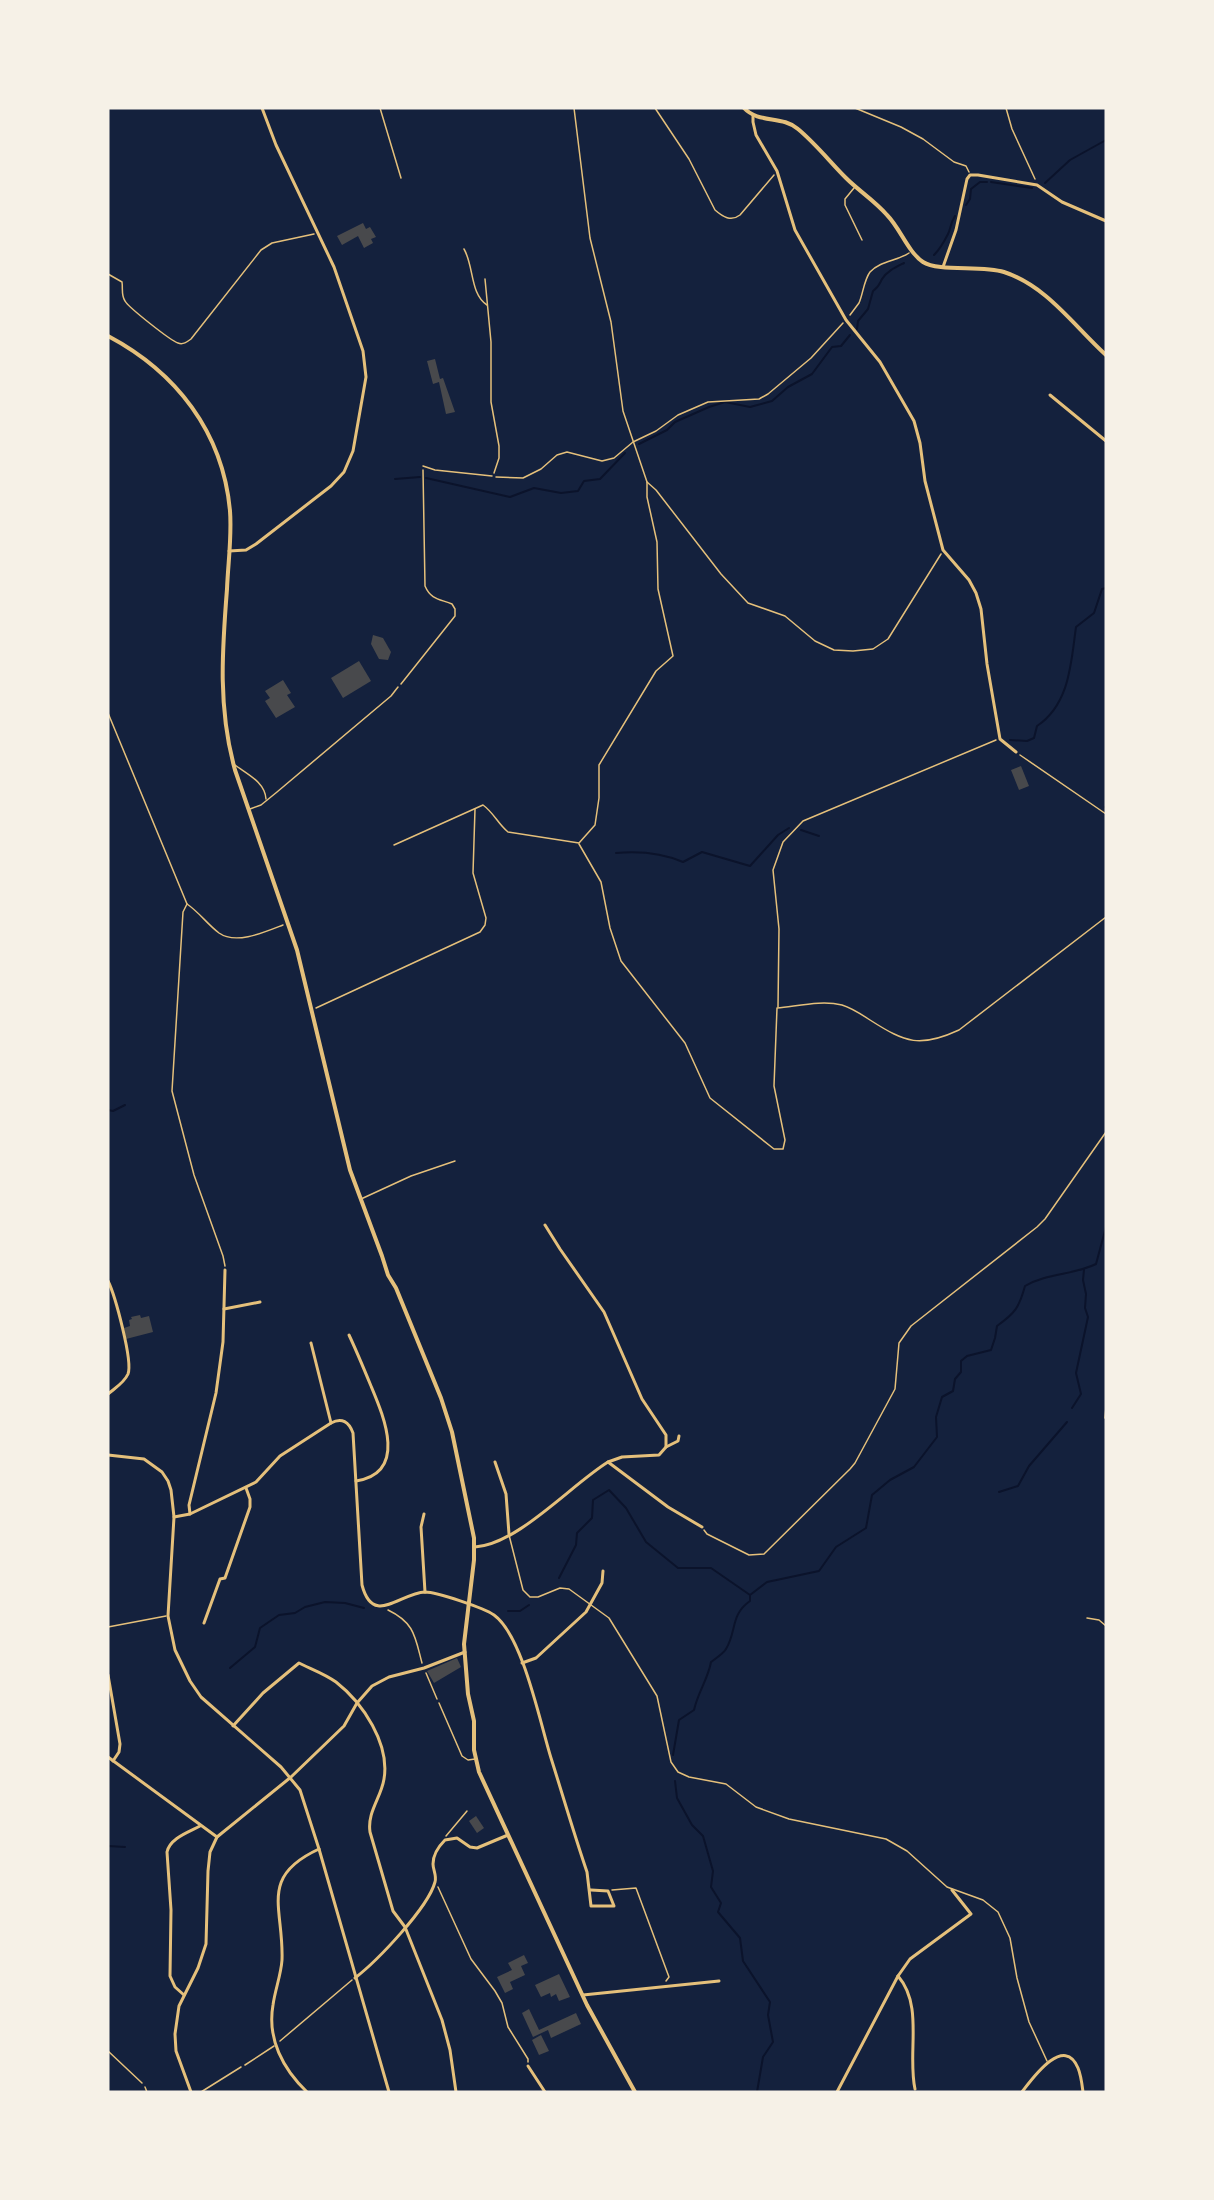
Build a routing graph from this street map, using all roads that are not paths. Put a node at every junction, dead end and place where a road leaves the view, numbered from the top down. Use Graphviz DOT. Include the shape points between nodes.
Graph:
graph roads {
  1 [pos="262,108"];
  2 [pos="744,108"];
  3 [pos="753,115"];
  4 [pos="856,186"];
  5 [pos="1106,221"];
  6 [pos="862,240"];
  7 [pos="943,267"];
  8 [pos="108,336"];
  9 [pos="1106,355"];
  10 [pos="1050,395"];
  11 [pos="1106,441"];
  12 [pos="423,466"];
  13 [pos="492,476"];
  14 [pos="229,551"];
  15 [pos="398,687"];
  16 [pos="1016,752"];
  17 [pos="234,764"];
  18 [pos="266,800"];
  19 [pos="249,810"];
  20 [pos="455,1161"];
  21 [pos="360,1200"];
  22 [pos="545,1225"];
  23 [pos="225,1270"];
  24 [pos="108,1281"];
  25 [pos="260,1302"];
  26 [pos="224,1309"];
  27 [pos="349,1335"];
  28 [pos="311,1343"];
  29 [pos="108,1394"];
  30 [pos="331,1423"];
  31 [pos="679,1436"];
  32 [pos="666,1447"];
  33 [pos="108,1455"];
  34 [pos="495,1461"];
  35 [pos="608,1462"];
  36 [pos="356,1481"];
  37 [pos="246,1488"];
  38 [pos="424,1514"];
  39 [pos="190,1515"];
  40 [pos="174,1517"];
  41 [pos="702,1527"];
  42 [pos="509,1534"];
  43 [pos="475,1547"];
  44 [pos="603,1571"];
  45 [pos="425,1592"];
  46 [pos="468,1604"];
  47 [pos="590,1605"];
  48 [pos="168,1616"];
  49 [pos="204,1623"];
  50 [pos="108,1627"];
  51 [pos="465,1652"];
  52 [pos="522,1663"];
  53 [pos="108,1675"];
  54 [pos="357,1703"];
  55 [pos="439,1703"];
  56 [pos="233,1726"];
  57 [pos="108,1757"];
  58 [pos="476,1759"];
  59 [pos="113,1761"];
  60 [pos="291,1777"];
  61 [pos="200,1826"];
  62 [pos="508,1835"];
  63 [pos="217,1837"];
  64 [pos="319,1849"];
  65 [pos="591,1890"];
  66 [pos="952,1890"];
  67 [pos="405,1928"];
  68 [pos="898,1976"];
  69 [pos="355,1978"];
  70 [pos="719,1981"];
  71 [pos="184,1995"];
  72 [pos="583,1995"];
  73 [pos="275,2046"];
  74 [pos="1047,2062"];
  75 [pos="244,2065"];
  76 [pos="528,2066"];
  77 [pos="146,2087"];
  78 [pos="915,2089"];
  79 [pos="147,2092"];
  80 [pos="191,2092"];
  81 [pos="307,2092"];
  82 [pos="389,2092"];
  83 [pos="456,2092"];
  84 [pos="545,2092"];
  85 [pos="635,2092"];
  86 [pos="837,2092"];
  87 [pos="1022,2092"];
  88 [pos="1083,2092"];
  1 -- 14 [label="street" via="347,302 366,365 366,387 352,457 337,481 265,538 246,550"];
  2 -- 3 [label="main road"];
  3 -- 4 [label="main road" via="794,125"];
  3 -- 16 [label="street" via="756,135 777,171 795,230 846,320 880,362 914,421 943,550 969,580 981,609 1000,739"];
  4 -- 6 [label="lane" via="845,199 845,205"];
  4 -- 7 [label="main road" via="887,215 912,251 926,264"];
  5 -- 7 [label="street" via="1062,202 1037,185 970,175"];
  7 -- 9 [label="main road" via="995,270 1023,279"];
  8 -- 14 [label="main road" via="133,349 166,376 206,430 225,480 230,511"];
  10 -- 11 [label="street"];
  12 -- 13 [label="lane"];
  14 -- 17 [label="main road" via="221,686"];
  15 -- 18 [label="lane" via="348,734"];
  17 -- 18 [label="lane" via="261,786"];
  17 -- 19 [label="main road"];
  18 -- 19 [label="lane"];
  19 -- 21 [label="main road" via="295,941"];
  20 -- 21 [label="lane"];
  21 -- 43 [label="main road" via="441,1398 456,1448"];
  22 -- 32 [label="street" via="604,1312 642,1399 666,1435"];
  23 -- 26 [label="street"];
  24 -- 29 [label="street" via="117,1303 129,1371"];
  25 -- 26 [label="street"];
  26 -- 39 [label="street" via="216,1393 189,1505"];
  27 -- 36 [label="street" via="385,1421 388,1438 386,1459 379,1470 367,1480"];
  28 -- 30 [label="street"];
  30 -- 36 [label="street" via="336,1420 350,1425"];
  30 -- 37 [label="street" via="280,1456"];
  31 -- 32 [label="street" via="678,1441"];
  32 -- 35 [label="street" via="659,1455 622,1457"];
  33 -- 40 [label="street" via="144,1459 162,1472 171,1490"];
  34 -- 42 [label="street" via="506,1494"];
  35 -- 41 [label="street"];
  35 -- 42 [label="street"];
  36 -- 45 [label="street" via="364,1596 373,1605 381,1606"];
  37 -- 39 [label="street"];
  37 -- 49 [label="street" via="250,1507"];
  38 -- 45 [label="street" via="421,1537"];
  39 -- 40 [label="street"];
  40 -- 48 [label="street"];
  42 -- 43 [label="street" via="490,1545"];
  42 -- 47 [label="lane" via="523,1590 530,1597 569,1589"];
  43 -- 46 [label="main road"];
  44 -- 47 [label="street"];
  45 -- 46 [label="street"];
  46 -- 51 [label="main road"];
  46 -- 52 [label="street" via="488,1611 504,1624"];
  47 -- 52 [label="street" via="536,1658"];
  47 -- 66 [label="lane" via="609,1618 657,1696 671,1762 678,1772 726,1784 756,1807 789,1819 886,1839 908,1851"];
  48 -- 50 [label="lane"];
  48 -- 56 [label="street" via="175,1650 190,1681"];
  51 -- 54 [label="street" via="389,1677 372,1686"];
  51 -- 58 [label="main road"];
  52 -- 65 [label="street"];
  53 -- 59 [label="street" via="120,1744"];
  54 -- 56 [label="street" via="336,1682 299,1663 263,1693"];
  54 -- 60 [label="street" via="344,1725"];
  54 -- 67 [label="street" via="383,1753 385,1776 369,1822 393,1911"];
  55 -- 58 [label="lane" via="462,1756"];
  56 -- 60 [label="street"];
  57 -- 59 [label="street"];
  58 -- 62 [label="main road"];
  59 -- 61 [label="street"];
  60 -- 63 [label="street"];
  60 -- 64 [label="street" via="300,1790"];
  61 -- 63 [label="street"];
  61 -- 71 [label="street" via="169,1844 167,1852 170,1976"];
  62 -- 67 [label="street" via="477,1848 457,1838 445,1839 433,1864 435,1884"];
  62 -- 72 [label="main road"];
  63 -- 71 [label="street" via="208,1871 206,1944"];
  64 -- 69 [label="street"];
  64 -- 73 [label="street" via="293,1864 279,1890 282,1960 272,2016"];
  65 -- 65 [label="street" via="591,1906 614,1906 608,1891"];
  66 -- 68 [label="street" via="970,1914 910,1959"];
  66 -- 74 [label="lane" via="983,1900 1004,1920 1029,2022"];
  67 -- 69 [label="street"];
  67 -- 83 [label="street" via="442,2020"];
  68 -- 78 [label="street" via="905,1984 909,2000"];
  68 -- 86 [label="street"];
  69 -- 82 [label="street"];
  70 -- 72 [label="street"];
  71 -- 80 [label="street" via="175,2034 176,2051"];
  72 -- 85 [label="main road"];
  73 -- 75 [label="lane"];
  73 -- 81 [label="street"];
  74 -- 87 [label="street"];
  74 -- 88 [label="street" via="1061,2056 1074,2061"];
  76 -- 84 [label="street"];
  77 -- 79 [label="lane"];
}
